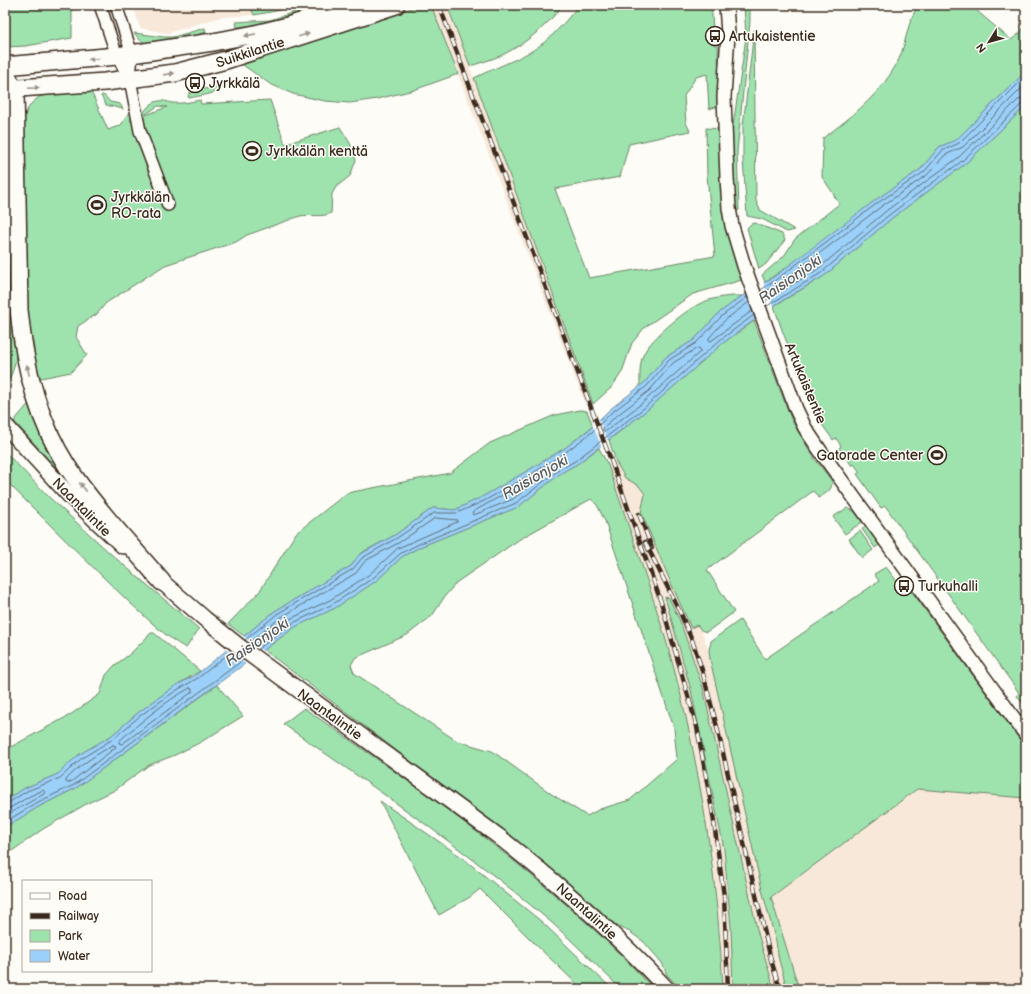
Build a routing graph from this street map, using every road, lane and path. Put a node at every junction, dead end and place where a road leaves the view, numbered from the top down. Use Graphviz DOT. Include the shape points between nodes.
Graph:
graph roads {
  1 [pos="100,5"];
  2 [pos="116,5"];
  3 [pos="355,5"];
  4 [pos="396,5"];
  5 [pos="726,5"];
  6 [pos="124,55"];
  7 [pos="5,66"];
  8 [pos="5,74"];
  9 [pos="130,79"];
  10 [pos="10,89"];
  11 [pos="168,205"];
  12 [pos="5,425"];
  13 [pos="5,438"];
  14 [pos="69,495"];
  15 [pos="162,582"];
  16 [pos="1026,735"];
  17 [pos="668,989"];
  1 -- 6 [label="street"];
  2 -- 6 [label="street"];
  3 -- 6 [label="main road, Suikkilantie, one-way" via="255,34"];
  9 -- 4 [label="main road, Suikkilantie, one-way" via="201,68"];
  5 -- 16 [label="street, Artukaistentie" via="728,34 724,97 727,183 732,226 796,409 821,452"];
  6 -- 7 [label="main road, Suikkilantie, one-way"];
  6 -- 9 [label="street"];
  6 -- 9 [label="street"];
  8 -- 10 [label="main road"];
  10 -- 9 [label="main road, Suikkilantie, one-way"];
  9 -- 11 [label="street" via="140,131"];
  15 -- 10 [label="main road, one-way" via="102,512 66,464 44,420 32,386 22,340 19,310"];
  12 -- 14 [label="main road, Naantalintie"];
  13 -- 14 [label="main road"];
  14 -- 15 [label="main road, Naantalintie"];
  15 -- 17 [label="main road, Naantalintie" via="278,676 467,813 538,868 642,961"];
}
